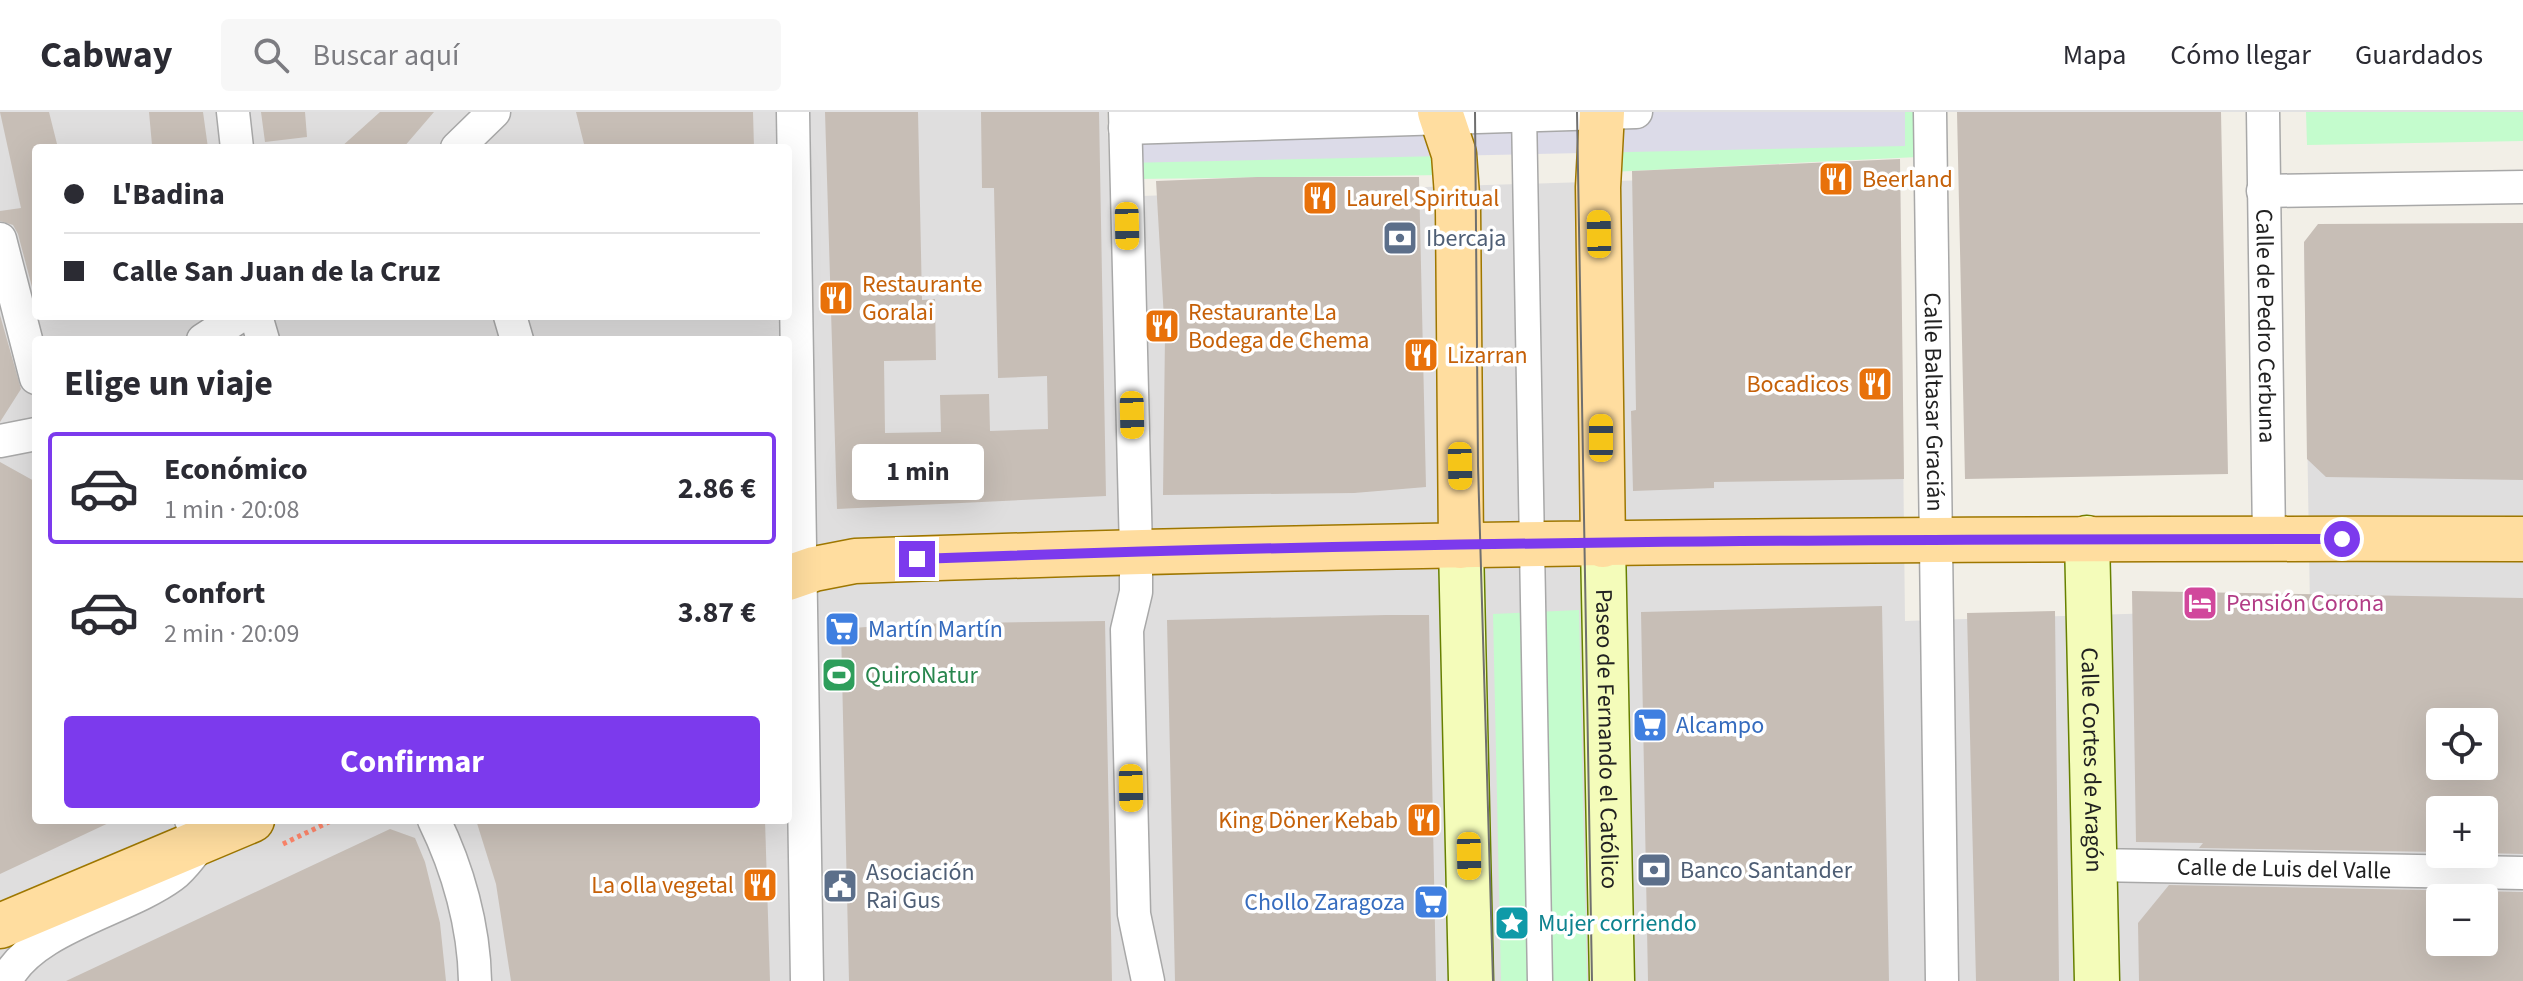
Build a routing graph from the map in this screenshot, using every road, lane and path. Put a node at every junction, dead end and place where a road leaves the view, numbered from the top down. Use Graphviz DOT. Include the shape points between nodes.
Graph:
graph roads {
  1 [pos="233,112"];
  2 [pos="494,112"];
  3 [pos="793,112"];
  4 [pos="1613,112"];
  5 [pos="1930,112"];
  6 [pos="2263,112"];
  7 [pos="1524,114"];
  8 [pos="1441,115"];
  9 [pos="1125,120"];
  10 [pos="467,136"];
  11 [pos="237,144"];
  12 [pos="2523,187"];
  13 [pos="2263,191"];
  14 [pos="0,239"];
  15 [pos="234,320"];
  16 [pos="209,336"];
  17 [pos="32,363"];
  18 [pos="32,435"];
  19 [pos="0,441"];
  20 [pos="2087,538"];
  21 [pos="2269,539"];
  22 [pos="2523,539"];
  23 [pos="1936,540"];
  24 [pos="1532,545"];
  25 [pos="1603,545"];
  26 [pos="1461,546"];
  27 [pos="1136,551"];
  28 [pos="794,576"];
  29 [pos="233,824"];
  30 [pos="436,824"];
  31 [pos="196,832"];
  32 [pos="2094,865"];
  33 [pos="2523,873"];
  34 [pos="0,926"];
  35 [pos="6,981"];
  36 [pos="475,981"];
  37 [pos="807,981"];
  38 [pos="1148,981"];
  39 [pos="1471,981"];
  40 [pos="1540,981"];
  41 [pos="1612,981"];
  42 [pos="1942,981"];
  43 [pos="2097,981"];
  1 -- 11 [label="street"];
  2 -- 10 [label="street"];
  3 -- 28 [label="street"];
  4 -- 7 [label="street"];
  4 -- 25 [label="main road, Paseo de Fernando el Católico" via="1598,187"];
  5 -- 23 [label="street, Calle Baltasar Gracián"];
  6 -- 13 [label="street, Calle de Pedro Cerbuna"];
  7 -- 8 [label="street"];
  7 -- 24 [label="street"];
  8 -- 9 [label="street"];
  8 -- 26 [label="main road" via="1454,154 1458,209"];
  9 -- 27 [label="street"];
  12 -- 13 [label="street"];
  13 -- 21 [label="street, Calle de Pedro Cerbuna"];
  14 -- 17 [label="street"];
  15 -- 16 [label="street"];
  18 -- 19 [label="street"];
  20 -- 21 [label="main road"];
  20 -- 23 [label="main road"];
  20 -- 32 [label="main road, Calle Cortes de Aragón"];
  21 -- 22 [label="main road"];
  23 -- 25 [label="main road"];
  23 -- 42 [label="street, Calle Baltasar Gracián"];
  24 -- 25 [label="main road"];
  24 -- 26 [label="main road"];
  24 -- 40 [label="street"];
  25 -- 41 [label="main road, Paseo de Fernando el Católico"];
  26 -- 27 [label="main road"];
  26 -- 39 [label="main road"];
  27 -- 28 [label="main road" via="855,561"];
  27 -- 38 [label="street" via="1136,592 1127,630 1134,914"];
  28 -- 37 [label="street"];
  29 -- 31 [label="main road"];
  30 -- 36 [label="street" via="463,898"];
  31 -- 34 [label="main road"];
  31 -- 35 [label="street" via="173,876 25,955"];
  32 -- 33 [label="street, Calle de Luis del Valle"];
  32 -- 43 [label="main road, Calle Cortes de Aragón"];
}
